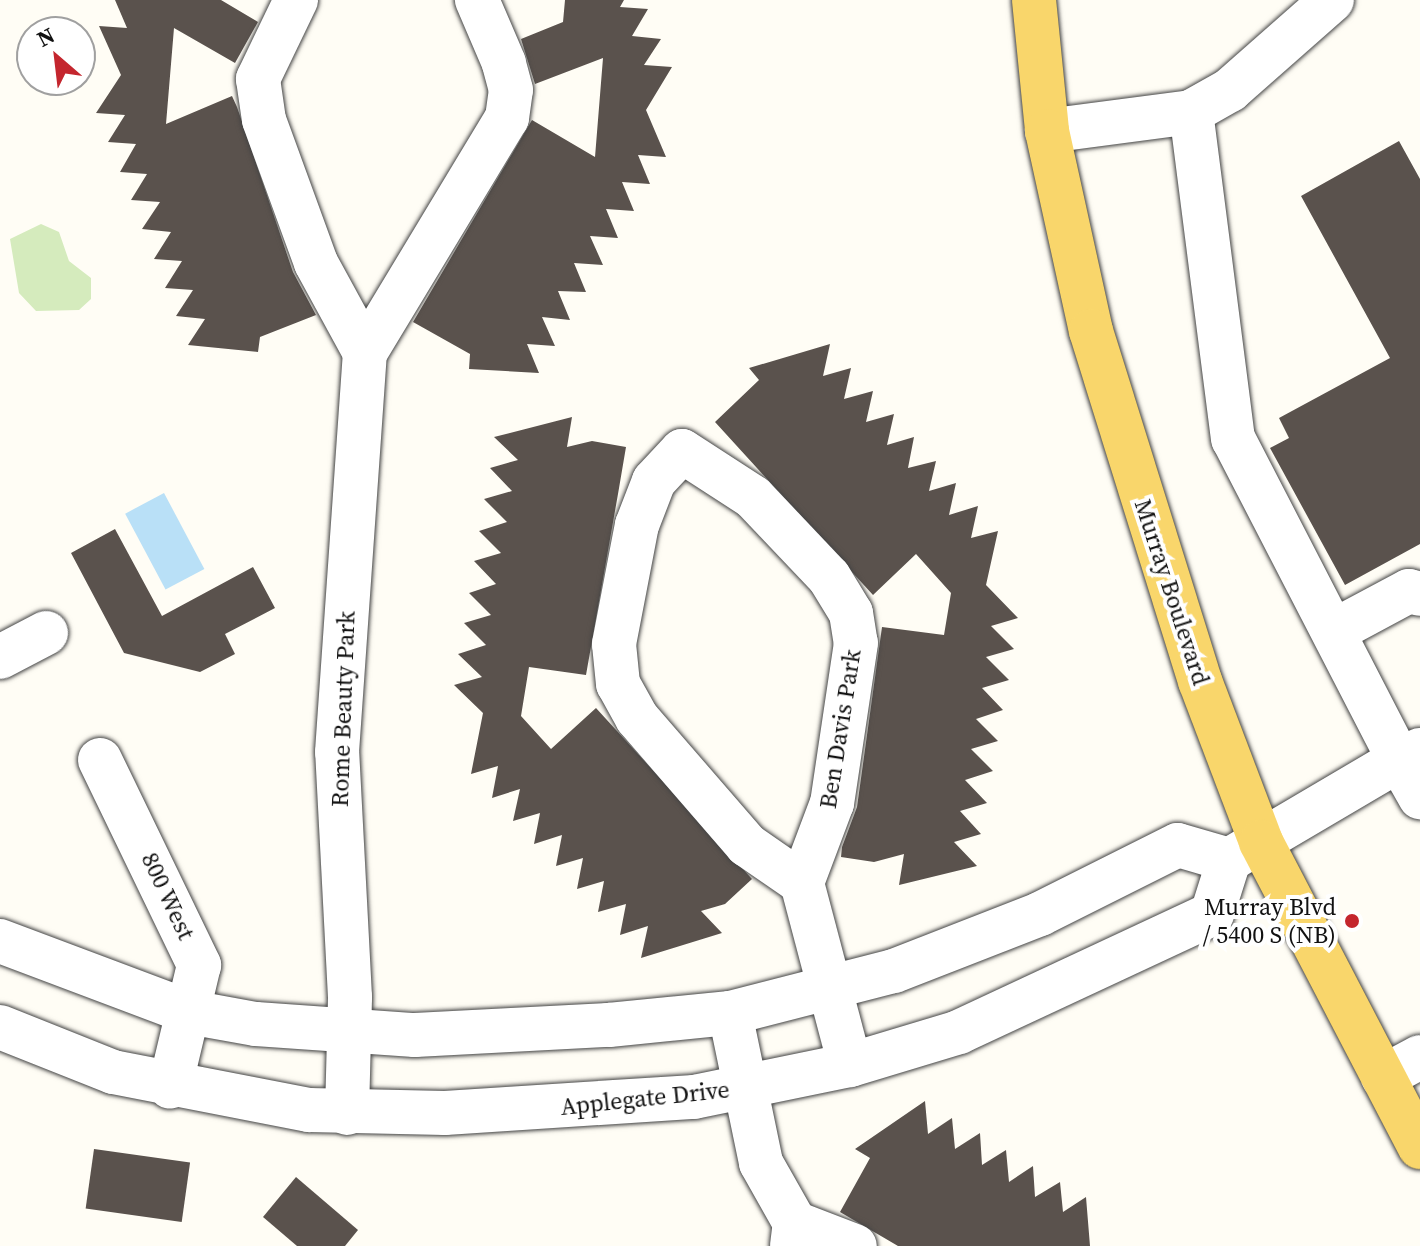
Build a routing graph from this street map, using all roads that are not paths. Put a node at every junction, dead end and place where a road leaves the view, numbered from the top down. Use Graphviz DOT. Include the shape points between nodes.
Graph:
graph roads {
  1 [pos="296,0"];
  2 [pos="477,0"];
  3 [pos="1034,0"];
  4 [pos="1332,0"];
  5 [pos="1191,112"];
  6 [pos="1047,131"];
  7 [pos="365,353"];
  8 [pos="1420,594"];
  9 [pos="1334,631"];
  10 [pos="46,633"];
  11 [pos="0,657"];
  12 [pos="1410,755"];
  13 [pos="100,760"];
  14 [pos="1420,797"];
  15 [pos="1245,851"];
  16 [pos="802,883"];
  17 [pos="0,941"];
  18 [pos="829,992"];
  19 [pos="189,1012"];
  20 [pos="730,1013"];
  21 [pos="0,1027"];
  22 [pos="349,1034"];
  23 [pos="1420,1057"];
  24 [pos="850,1065"];
  25 [pos="1383,1077"];
  26 [pos="170,1087"];
  27 [pos="744,1088"];
  28 [pos="347,1113"];
  29 [pos="1420,1147"];
  30 [pos="794,1234"];
  31 [pos="855,1246"];
  1 -- 7 [label="street" via="258,79 264,120 316,263"];
  2 -- 7 [label="street, Rome Beauty Park" via="508,77 507,118"];
  3 -- 6 [label="main road, Murray Boulevard"];
  4 -- 5 [label="street" via="1230,90"];
  5 -- 6 [label="street"];
  5 -- 9 [label="street" via="1233,439"];
  6 -- 15 [label="main road, Murray Boulevard" via="1091,331"];
  7 -- 22 [label="street, Rome Beauty Park" via="337,752"];
  8 -- 9 [label="street" via="1409,591"];
  9 -- 12 [label="street"];
  10 -- 11 [label="street"];
  12 -- 14 [label="street"];
  12 -- 15 [label="street"];
  13 -- 19 [label="street, 800 West" via="199,965"];
  15 -- 18 [label="street" via="1178,845 1040,914"];
  15 -- 24 [label="street, Applegate Drive" via="1212,914 1014,1011"];
  15 -- 25 [label="main road, Murray Boulevard"];
  16 -- 16 [label="street, Ben Davis Park" via="747,845 637,718 618,684 614,644 637,525 654,481 682,451 753,497 829,577 851,613 856,643 832,803"];
  16 -- 18 [label="street"];
  17 -- 19 [label="street"];
  18 -- 20 [label="street"];
  18 -- 24 [label="street"];
  19 -- 22 [label="street"];
  19 -- 26 [label="street, 800 West"];
  20 -- 22 [label="street"];
  20 -- 27 [label="street"];
  21 -- 26 [label="street, Applegate Drive"];
  22 -- 28 [label="street, Rome Beauty Park"];
  23 -- 25 [label="street"];
  24 -- 27 [label="street, Applegate Drive"];
  25 -- 29 [label="main road, Murray Boulevard"];
  26 -- 28 [label="street, Applegate Drive"];
  27 -- 28 [label="street, Applegate Drive" via="586,1106"];
  27 -- 30 [label="street" via="761,1163"];
  30 -- 31 [label="street"];
}
